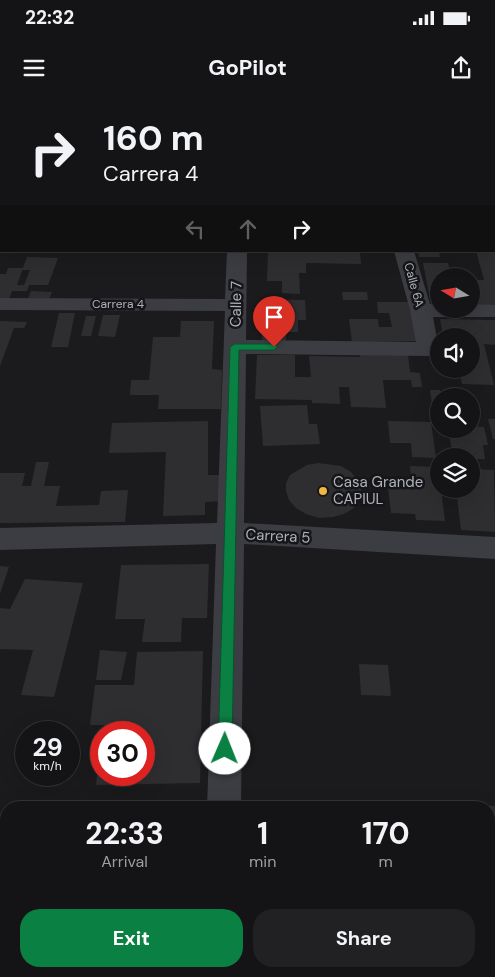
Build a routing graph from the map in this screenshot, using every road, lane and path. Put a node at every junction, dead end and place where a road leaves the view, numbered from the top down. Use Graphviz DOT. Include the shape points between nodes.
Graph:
graph roads {
  1 [pos="237,252"];
  2 [pos="404,252"];
  3 [pos="0,304"];
  4 [pos="236,305"];
  5 [pos="421,310"];
  6 [pos="495,311"];
  7 [pos="235,347"];
  8 [pos="230,534"];
  9 [pos="0,539"];
  10 [pos="495,548"];
  11 [pos="224,801"];
  1 -- 4 [label="street, Calle 7"];
  2 -- 5 [label="street, Calle 6A"];
  3 -- 4 [label="street, Carrera 4"];
  4 -- 7 [label="street, Calle 7"];
  5 -- 6 [label="street"];
  5 -- 7 [label="street, Calle 6A" via="428,349"];
  7 -- 8 [label="street, Calle 7"];
  8 -- 9 [label="street, Carrera 5"];
  8 -- 10 [label="street, Carrera 5"];
  8 -- 11 [label="street, Calle 7"];
}
